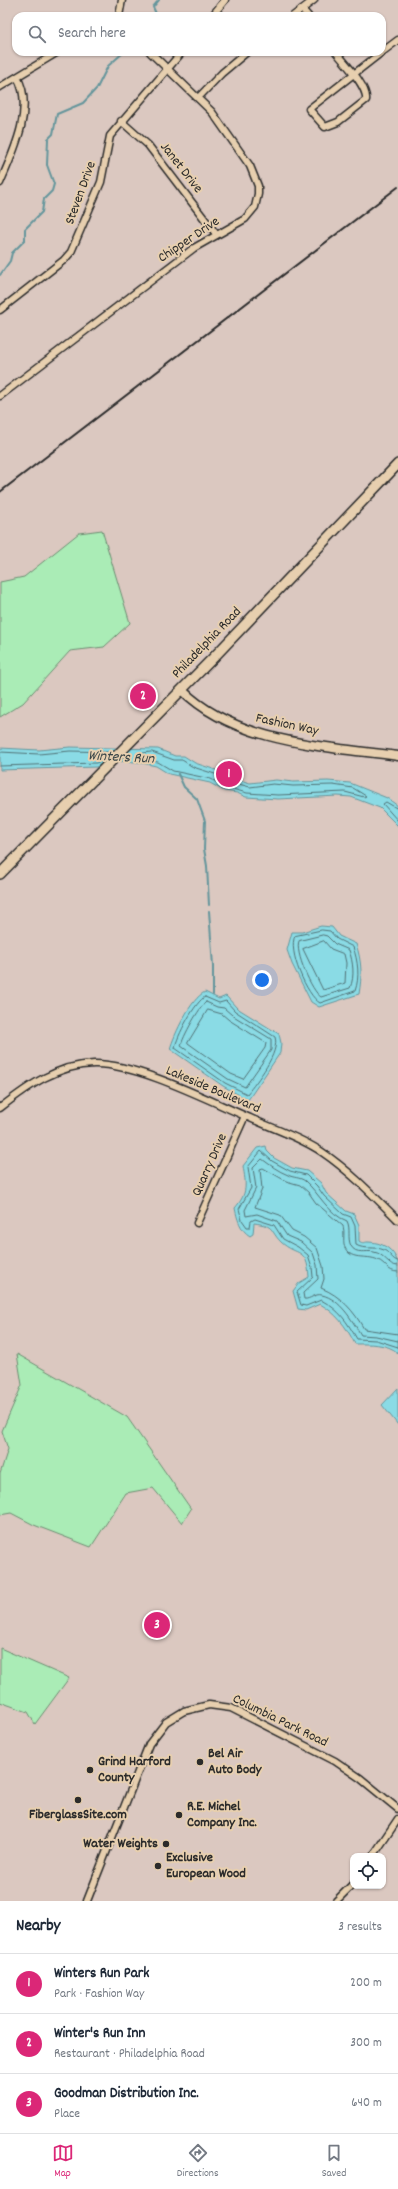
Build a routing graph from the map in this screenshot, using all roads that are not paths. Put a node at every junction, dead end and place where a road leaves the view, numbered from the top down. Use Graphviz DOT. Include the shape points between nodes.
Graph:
graph roads {
  1 [pos="122,0"];
  2 [pos="225,0"];
  3 [pos="314,0"];
  4 [pos="302,9"];
  5 [pos="120,12"];
  6 [pos="215,12"];
  7 [pos="298,12"];
  8 [pos="305,12"];
  9 [pos="398,40"];
  10 [pos="386,49"];
  11 [pos="51,56"];
  12 [pos="154,56"];
  13 [pos="179,56"];
  14 [pos="242,56"];
  15 [pos="339,56"];
  16 [pos="377,56"];
  17 [pos="168,69"];
  18 [pos="353,74"];
  19 [pos="17,77"];
  20 [pos="0,87"];
  21 [pos="198,98"];
  22 [pos="121,121"];
  23 [pos="0,183"];
  24 [pos="216,234"];
  25 [pos="0,310"];
  26 [pos="0,396"];
  27 [pos="398,464"];
  28 [pos="182,690"];
  29 [pos="398,756"];
  30 [pos="0,874"];
  31 [pos="0,1108"];
  32 [pos="245,1116"];
  33 [pos="398,1220"];
  34 [pos="197,1224"];
  35 [pos="398,1809"];
  36 [pos="398,1819"];
  37 [pos="375,1853"];
  38 [pos="350,1887"];
  39 [pos="87,1901"];
  40 [pos="336,1901"];
  1 -- 5 [label="street"];
  2 -- 6 [label="street"];
  3 -- 4 [label="street"];
  4 -- 7 [label="street"];
  4 -- 8 [label="street"];
  9 -- 10 [label="street"];
  11 -- 19 [label="street"];
  12 -- 17 [label="street, Chipper Drive"];
  13 -- 17 [label="street, Steven Drive"];
  14 -- 21 [label="street"];
  15 -- 18 [label="street"];
  16 -- 18 [label="street"];
  17 -- 21 [label="street, Chipper Drive"];
  17 -- 22 [label="street, Steven Drive"];
  18 -- 18 [label="street" via="366,92 366,100 332,126 321,125 309,109"];
  19 -- 20 [label="street"];
  19 -- 23 [label="street" via="24,96 24,108 16,144"];
  21 -- 24 [label="street, Chipper Drive" via="212,112 250,166 258,186 254,207 245,219"];
  22 -- 24 [label="street, Janet Drive" via="148,145"];
  22 -- 25 [label="street, Steven Drive" via="110,136 101,182 71,252"];
  24 -- 26 [label="street, Chipper Drive"];
  27 -- 28 [label="main road, Philadelphia Road"];
  28 -- 29 [label="street, Fashion Way" via="194,702 213,714 254,731 298,742"];
  28 -- 30 [label="main road, Philadelphia Road"];
  31 -- 32 [label="street, Lakeside Boulevard" via="45,1077 70,1068 99,1064 135,1071"];
  32 -- 33 [label="street, Lakeside Boulevard" via="321,1151 358,1181"];
  32 -- 34 [label="street, Quarry Drive"];
  35 -- 39 [label="street, Columbia Park Road" via="354,1774 299,1741 231,1708 209,1705 184,1711 166,1722 149,1744"];
  36 -- 37 [label="street"];
  38 -- 40 [label="street"];
}
